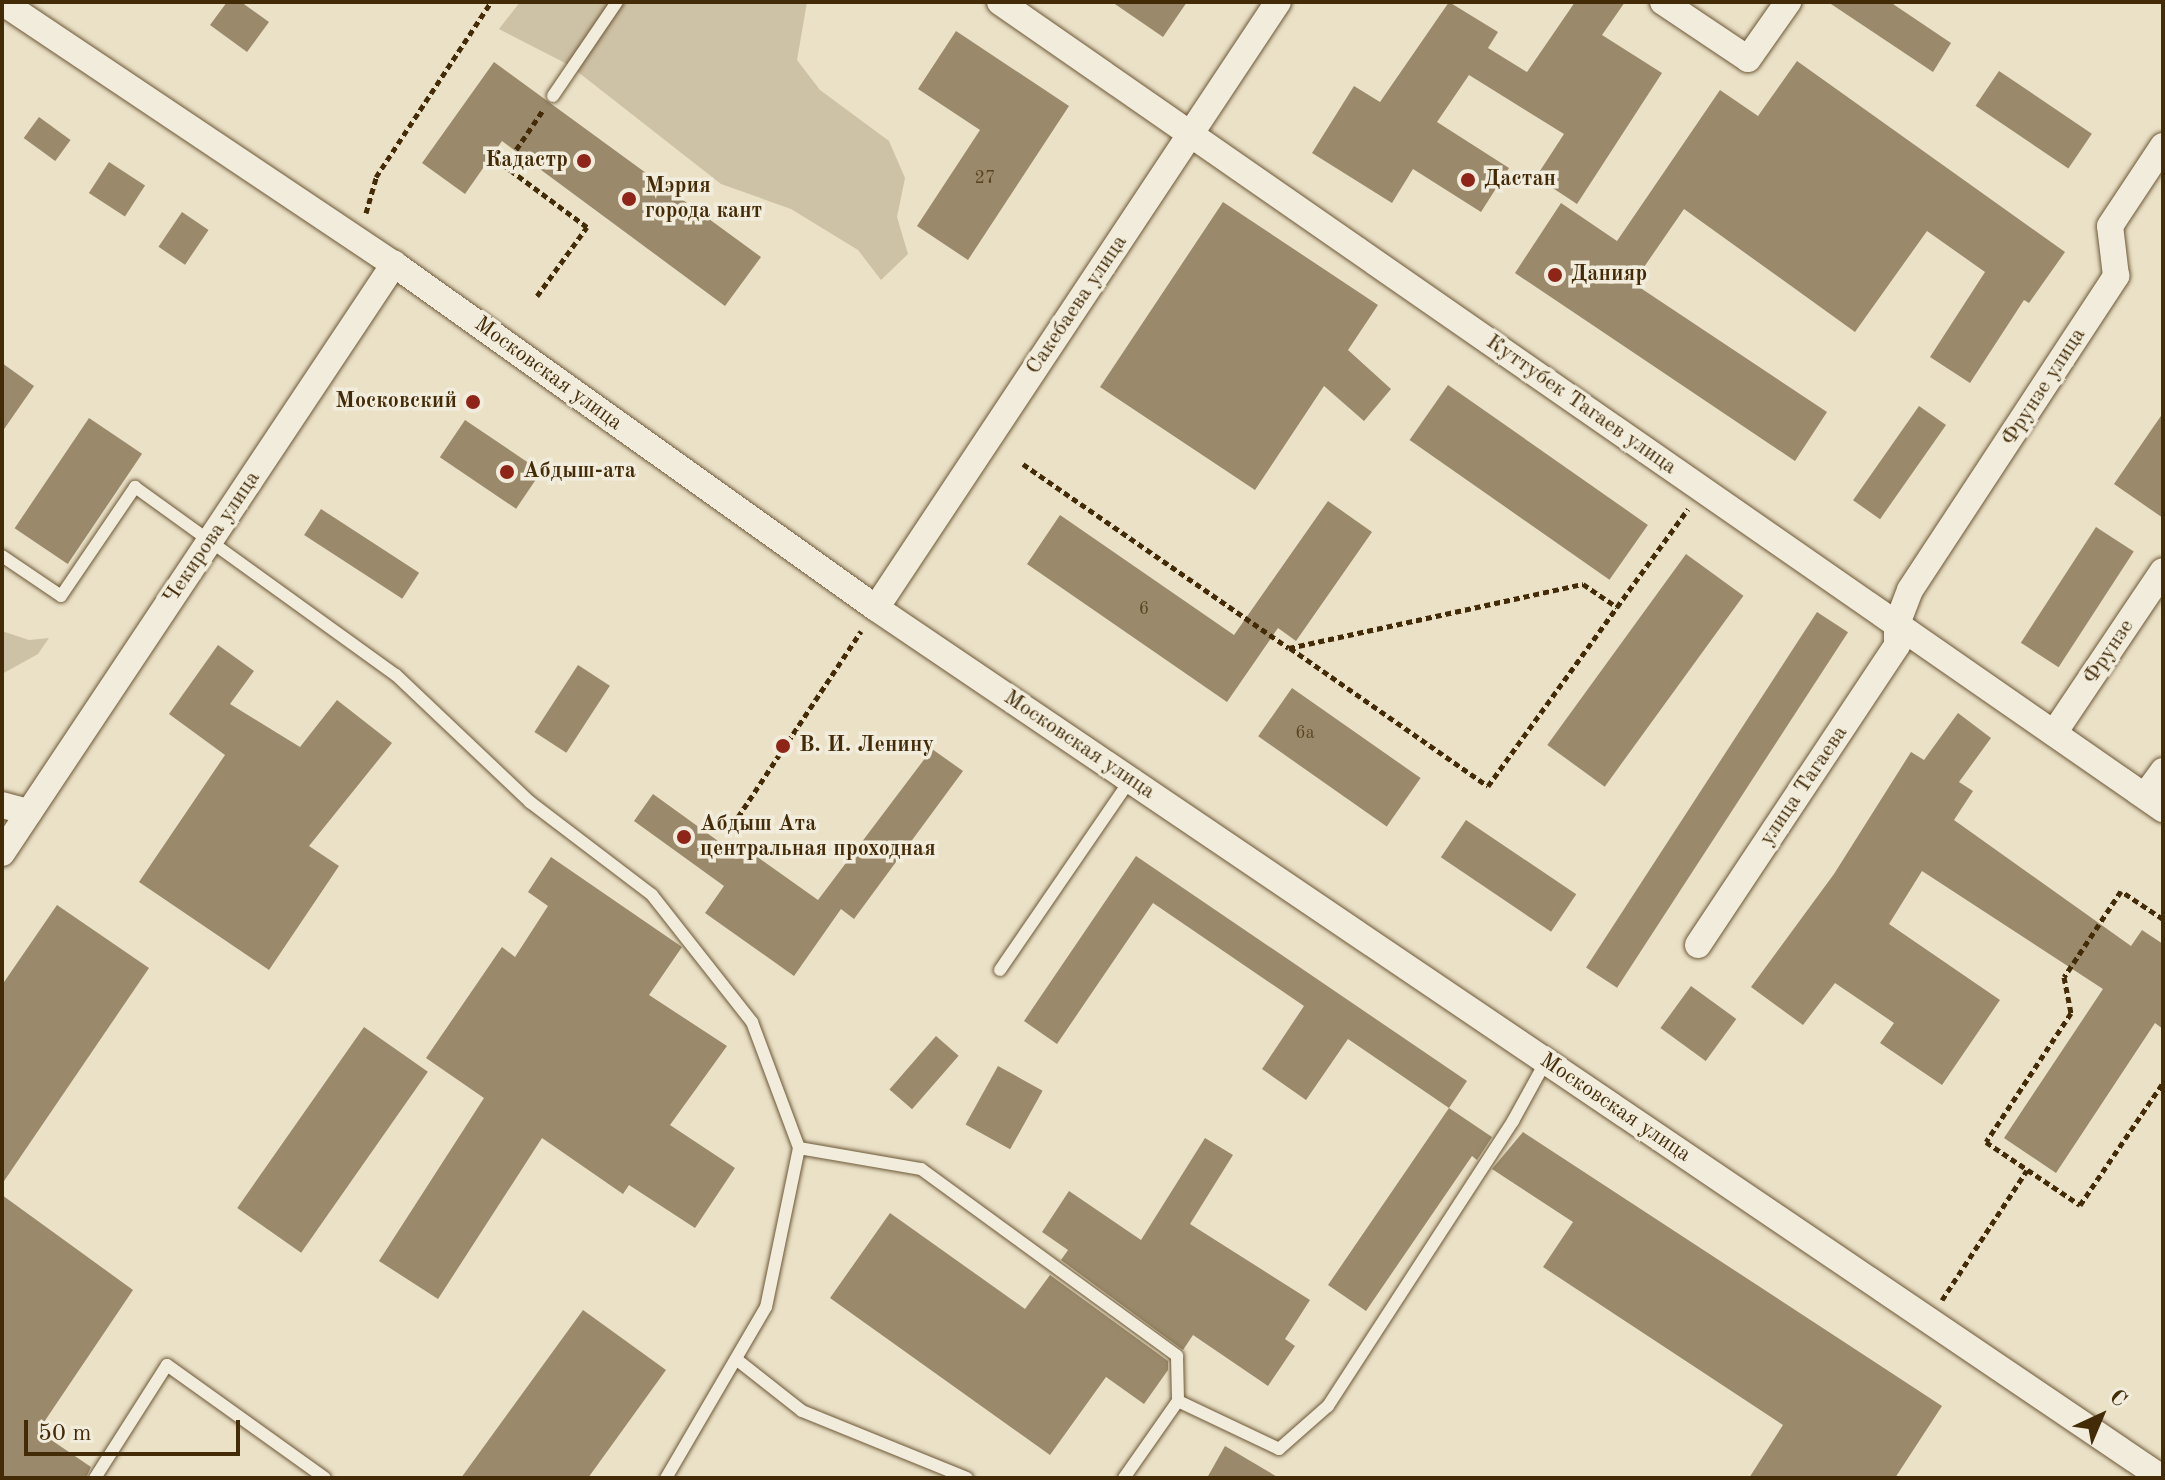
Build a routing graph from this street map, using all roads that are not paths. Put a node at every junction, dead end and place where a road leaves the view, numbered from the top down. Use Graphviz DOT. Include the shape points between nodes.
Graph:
graph roads {
  1 [pos="2,2"];
  2 [pos="617,2"];
  3 [pos="1000,2"];
  4 [pos="1278,2"];
  5 [pos="1663,2"];
  6 [pos="1788,2"];
  7 [pos="553,96"];
  8 [pos="1191,134"];
  9 [pos="2163,146"];
  10 [pos="394,264"];
  11 [pos="211,539"];
  12 [pos="2,556"];
  13 [pos="2163,571"];
  14 [pos="876,608"];
  15 [pos="1897,624"];
  16 [pos="2054,733"];
  17 [pos="2163,771"];
  18 [pos="1130,780"];
  19 [pos="2154,803"];
  20 [pos="2,805"];
  21 [pos="29,812"];
  22 [pos="2,853"];
  23 [pos="1698,945"];
  24 [pos="1000,970"];
  25 [pos="1546,1061"];
  26 [pos="799,1148"];
  27 [pos="736,1359"];
  28 [pos="1178,1401"];
  29 [pos="95,1478"];
  30 [pos="325,1478"];
  31 [pos="666,1478"];
  32 [pos="967,1478"];
  33 [pos="1124,1478"];
  34 [pos="2162,1478"];
  1 -- 10 [label="street, Московская улица"];
  2 -- 7 [label="lane"];
  3 -- 8 [label="street, Куттубек Тагаев улица"];
  4 -- 8 [label="street, Сакебаева улица"];
  5 -- 6 [label="street" via="1748,59"];
  8 -- 14 [label="street, Сакебаева улица"];
  8 -- 15 [label="street, Куттубек Тагаев улица"];
  9 -- 15 [label="street, Фрунзе улица" via="2110,226 2116,276 1910,590"];
  10 -- 11 [label="street, Чекирова улица"];
  10 -- 14 [label="street, Московская улица"];
  11 -- 12 [label="lane" via="135,487 61,596"];
  11 -- 21 [label="street, Чекирова улица"];
  11 -- 26 [label="lane" via="396,675 530,802 652,895 752,1022"];
  13 -- 16 [label="street, Фрунзе"];
  14 -- 18 [label="street, Московская улица"];
  15 -- 16 [label="street, Куттубек Тагаев улица"];
  15 -- 23 [label="street, улица Тагаева" via="1897,645"];
  16 -- 19 [label="street, Куттубек Тагаев улица"];
  17 -- 19 [label="street"];
  18 -- 24 [label="lane"];
  18 -- 25 [label="street, Московская улица"];
  20 -- 21 [label="street"];
  21 -- 22 [label="street, Чекирова улица"];
  25 -- 28 [label="lane" via="1513,1121 1328,1406 1279,1449"];
  25 -- 34 [label="street, Московская улица"];
  26 -- 27 [label="lane" via="766,1307"];
  26 -- 28 [label="lane" via="921,1169 1177,1356"];
  27 -- 31 [label="lane"];
  27 -- 32 [label="lane" via="802,1411"];
  28 -- 33 [label="lane"];
  29 -- 30 [label="lane" via="167,1365"];
}
